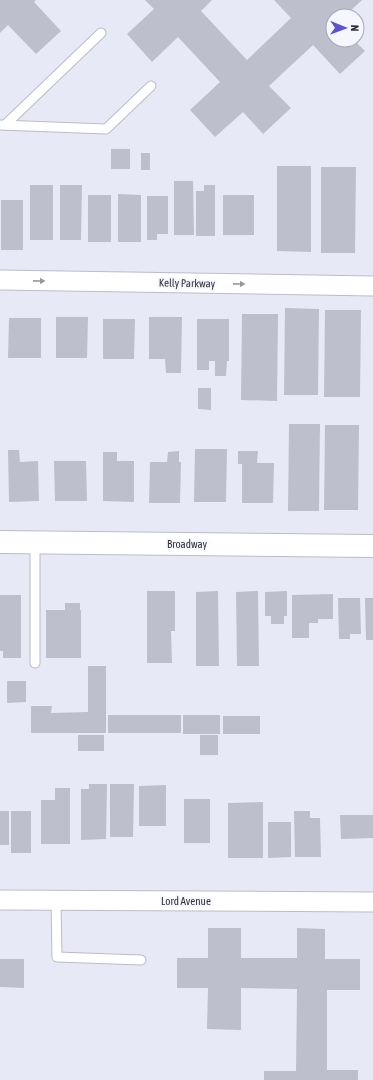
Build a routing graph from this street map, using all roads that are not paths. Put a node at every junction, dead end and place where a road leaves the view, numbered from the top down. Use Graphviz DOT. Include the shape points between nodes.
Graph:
graph roads {
  1 [pos="101,33"];
  2 [pos="151,86"];
  3 [pos="2,125"];
  4 [pos="0,280"];
  5 [pos="373,286"];
  6 [pos="0,542"];
  7 [pos="35,543"];
  8 [pos="373,546"];
  9 [pos="35,663"];
  10 [pos="0,900"];
  11 [pos="56,900"];
  12 [pos="373,902"];
  13 [pos="141,960"];
  1 -- 3 [label="lane"];
  2 -- 3 [label="lane" via="106,129"];
  4 -- 5 [label="street, Kelly Parkway, one-way"];
  6 -- 7 [label="street, Broadway"];
  7 -- 8 [label="street, Broadway"];
  7 -- 9 [label="lane"];
  10 -- 11 [label="street, Lord Avenue"];
  11 -- 12 [label="street, Lord Avenue"];
  11 -- 13 [label="lane" via="57,957"];
}
